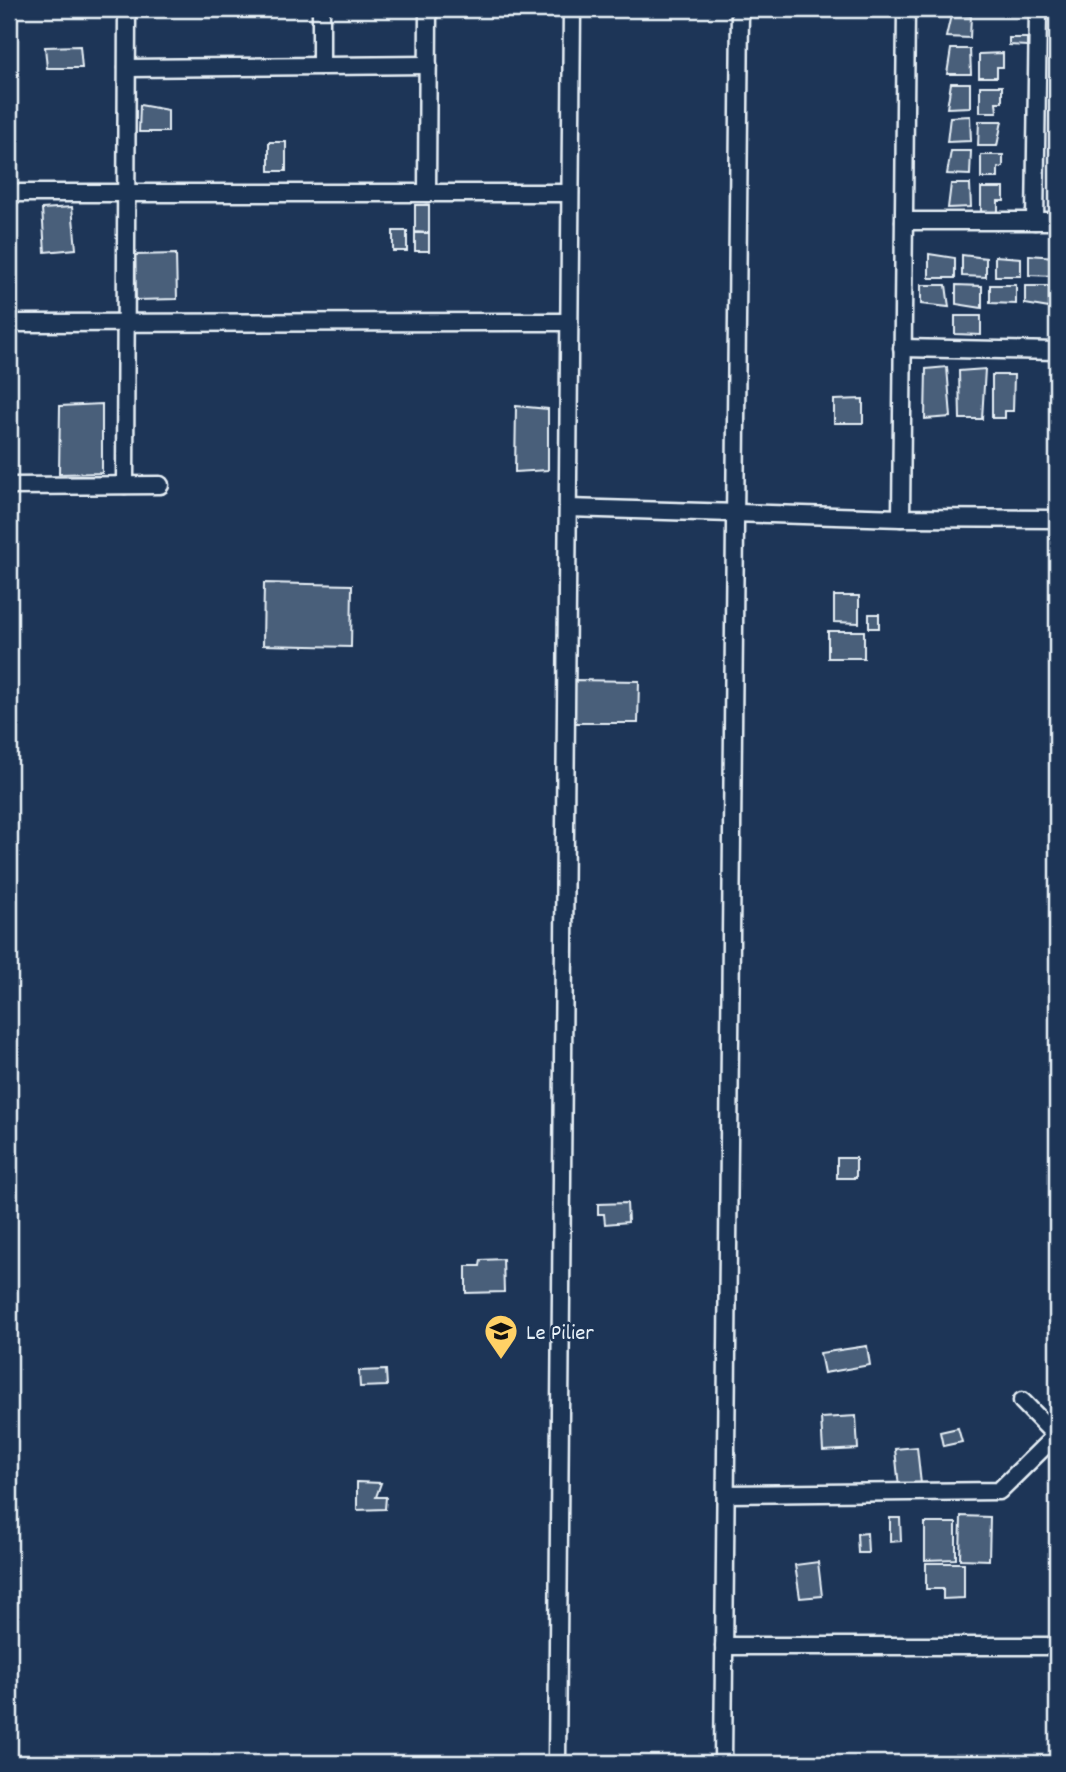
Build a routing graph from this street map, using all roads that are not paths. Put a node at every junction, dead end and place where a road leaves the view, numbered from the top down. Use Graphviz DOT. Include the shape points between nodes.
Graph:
graph roads {
  1 [pos="127,9"];
  2 [pos="321,9"];
  3 [pos="428,9"];
  4 [pos="572,9"];
  5 [pos="740,9"];
  6 [pos="906,9"];
  7 [pos="1038,9"];
  8 [pos="428,65"];
  9 [pos="321,66"];
  10 [pos="127,68"];
  11 [pos="9,193"];
  12 [pos="126,193"];
  13 [pos="427,193"];
  14 [pos="570,193"];
  15 [pos="904,221"];
  16 [pos="1035,221"];
  17 [pos="1057,221"];
  18 [pos="569,322"];
  19 [pos="9,323"];
  20 [pos="125,323"];
  21 [pos="902,348"];
  22 [pos="1057,351"];
  23 [pos="125,485"];
  24 [pos="160,485"];
  25 [pos="9,486"];
  26 [pos="568,508"];
  27 [pos="735,513"];
  28 [pos="901,518"];
  29 [pos="1057,519"];
  30 [pos="1022,1401"];
  31 [pos="1057,1436"];
  32 [pos="726,1494"];
  33 [pos="724,1646"];
  34 [pos="1057,1646"];
  35 [pos="558,1763"];
  36 [pos="723,1763"];
  1 -- 10 [label="street"];
  2 -- 9 [label="street"];
  3 -- 8 [label="street"];
  4 -- 14 [label="street"];
  5 -- 27 [label="street"];
  6 -- 15 [label="street"];
  7 -- 16 [label="street"];
  8 -- 9 [label="street"];
  8 -- 13 [label="street"];
  9 -- 10 [label="street"];
  10 -- 12 [label="street"];
  11 -- 12 [label="street"];
  12 -- 13 [label="street"];
  12 -- 20 [label="street"];
  13 -- 14 [label="street"];
  14 -- 18 [label="street"];
  15 -- 16 [label="street"];
  15 -- 21 [label="street"];
  16 -- 17 [label="street"];
  18 -- 20 [label="street"];
  18 -- 26 [label="street"];
  19 -- 20 [label="street"];
  20 -- 23 [label="street"];
  21 -- 22 [label="street"];
  21 -- 28 [label="street"];
  23 -- 24 [label="street"];
  23 -- 25 [label="street"];
  26 -- 27 [label="street"];
  26 -- 35 [label="street"];
  27 -- 28 [label="street"];
  27 -- 32 [label="street"];
  28 -- 29 [label="street"];
  30 -- 31 [label="street"];
  31 -- 32 [label="street" via="999,1491"];
  32 -- 33 [label="street"];
  33 -- 34 [label="street"];
  33 -- 36 [label="street"];
}
